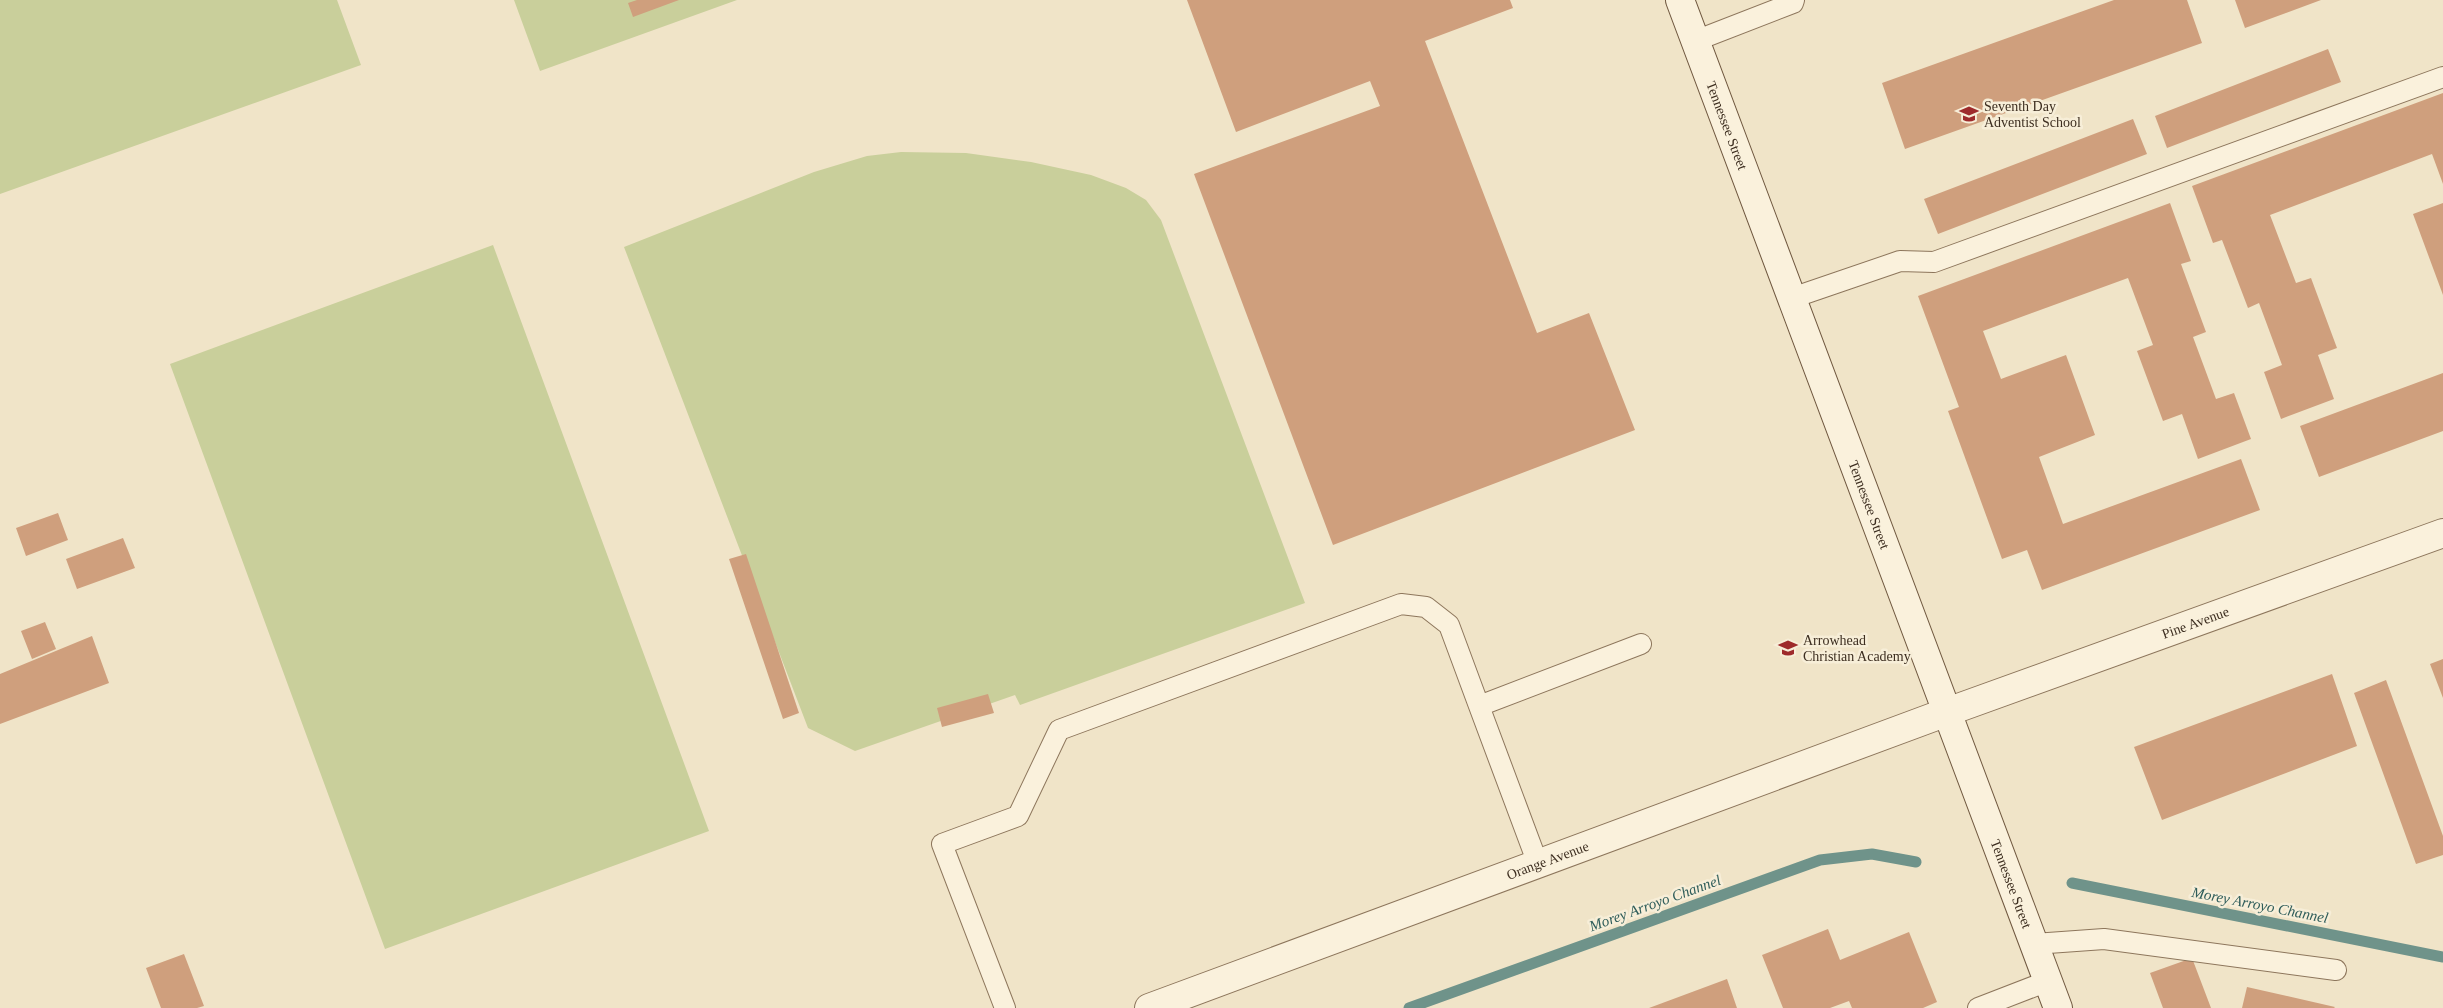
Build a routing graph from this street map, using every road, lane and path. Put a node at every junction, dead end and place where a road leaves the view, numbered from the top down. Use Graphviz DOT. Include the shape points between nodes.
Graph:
graph roads {
  1 [pos="1680,0"];
  2 [pos="1796,1"];
  3 [pos="1695,41"];
  4 [pos="2443,77"];
  5 [pos="1792,298"];
  6 [pos="2443,533"];
  7 [pos="1641,644"];
  8 [pos="1479,706"];
  9 [pos="1947,712"];
  10 [pos="1538,864"];
  11 [pos="2034,944"];
  12 [pos="2336,970"];
  13 [pos="2048,980"];
  14 [pos="1154,1007"];
  15 [pos="1005,1008"];
  16 [pos="1978,1008"];
  17 [pos="2058,1008"];
  1 -- 3 [label="street, Tennessee Street"];
  2 -- 3 [label="lane"];
  3 -- 5 [label="street, Tennessee Street"];
  4 -- 5 [label="lane" via="1934,262 1900,261"];
  5 -- 9 [label="street, Tennessee Street"];
  6 -- 9 [label="street, Pine Avenue"];
  7 -- 8 [label="lane"];
  8 -- 10 [label="lane"];
  8 -- 15 [label="lane" via="1450,625 1426,607 1402,604 1059,730 1018,816 942,844"];
  9 -- 10 [label="street, Orange Avenue"];
  9 -- 11 [label="street, Tennessee Street"];
  10 -- 14 [label="street, Orange Avenue"];
  11 -- 12 [label="lane" via="2104,939"];
  11 -- 13 [label="street, Tennessee Street"];
  13 -- 16 [label="lane"];
  13 -- 17 [label="street, Tennessee Street"];
}
